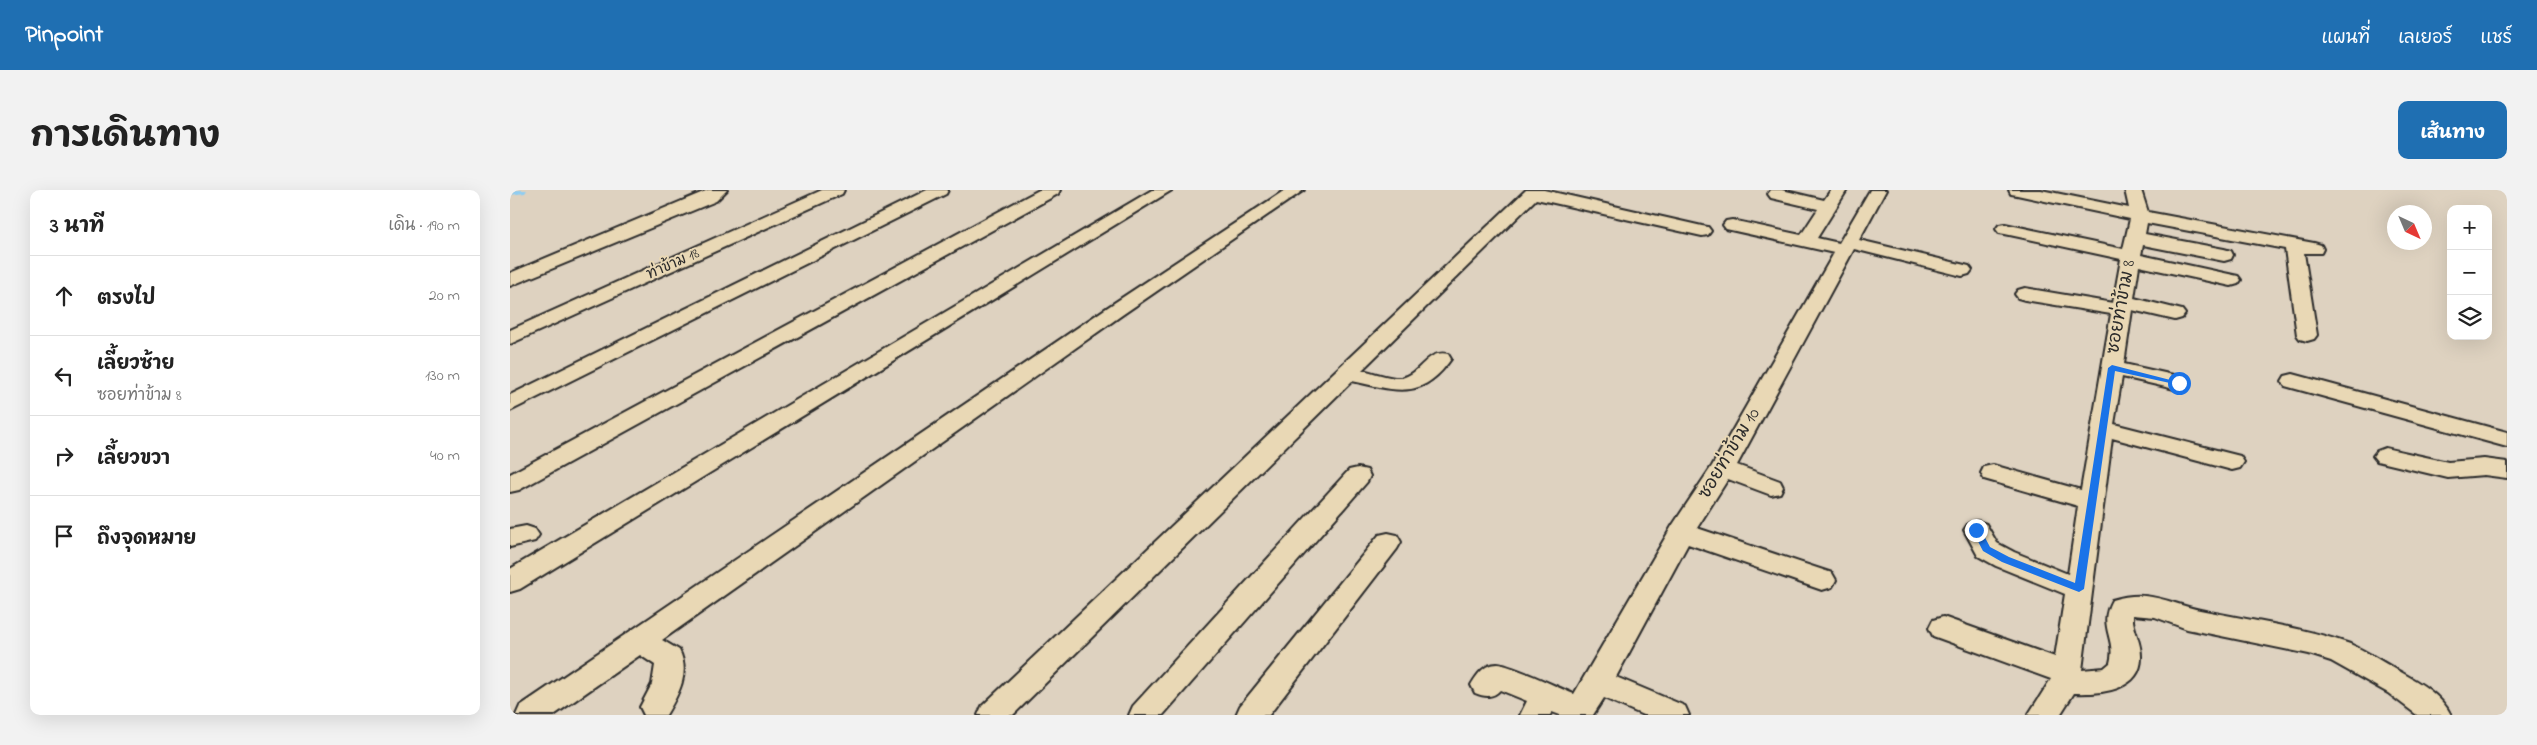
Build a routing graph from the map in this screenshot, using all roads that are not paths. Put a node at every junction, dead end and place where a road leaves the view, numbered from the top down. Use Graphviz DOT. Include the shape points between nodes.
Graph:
graph roads {
  1 [pos="719,190"];
  2 [pos="836,190"];
  3 [pos="940,190"];
  4 [pos="1052,190"];
  5 [pos="1164,190"];
  6 [pos="1296,190"];
  7 [pos="1840,190"];
  8 [pos="1875,190"];
  9 [pos="2018,190"];
  10 [pos="2133,190"];
  11 [pos="1535,191"];
  12 [pos="1777,194"];
  13 [pos="1829,206"];
  14 [pos="1732,225"];
  15 [pos="2005,229"];
  16 [pos="1702,231"];
  17 [pos="1806,242"];
  18 [pos="2134,242"];
  19 [pos="2294,246"];
  20 [pos="1847,247"];
  21 [pos="2314,249"];
  22 [pos="2224,255"];
  23 [pos="1962,270"];
  24 [pos="510,280"];
  25 [pos="2231,280"];
  26 [pos="2025,294"];
  27 [pos="2122,306"];
  28 [pos="2175,314"];
  29 [pos="2307,335"];
  30 [pos="510,338"];
  31 [pos="1440,359"];
  32 [pos="2112,368"];
  33 [pos="1347,373"];
  34 [pos="2293,381"];
  35 [pos="2179,383"];
  36 [pos="510,404"];
  37 [pos="2102,428"];
  38 [pos="2507,440"];
  39 [pos="2385,456"];
  40 [pos="2232,462"];
  41 [pos="1723,468"];
  42 [pos="2507,470"];
  43 [pos="1993,473"];
  44 [pos="1358,476"];
  45 [pos="510,484"];
  46 [pos="1771,487"];
  47 [pos="2091,501"];
  48 [pos="1976,530"];
  49 [pos="1681,532"];
  50 [pos="1388,542"];
  51 [pos="1822,580"];
  52 [pos="510,582"];
  53 [pos="2079,589"];
  54 [pos="1943,628"];
  55 [pos="639,640"];
  56 [pos="2066,677"];
  57 [pos="1598,682"];
  58 [pos="1486,684"];
  59 [pos="1540,705"];
  60 [pos="655,707"];
  61 [pos="1578,712"];
  62 [pos="531,715"];
  63 [pos="993,715"];
  64 [pos="1144,715"];
  65 [pos="1251,715"];
  66 [pos="1674,715"];
  67 [pos="2043,715"];
  68 [pos="2436,715"];
  1 -- 24 [label="street" via="710,197"];
  2 -- 30 [label="street, ท่าข้าม 18"];
  3 -- 36 [label="street"];
  4 -- 45 [label="street"];
  5 -- 52 [label="street"];
  6 -- 55 [label="street"];
  7 -- 13 [label="street"];
  8 -- 20 [label="street, ซอยท่าข้าม 10"];
  9 -- 18 [label="street"];
  10 -- 18 [label="street, ซอยท่าข้าม 8"];
  11 -- 16 [label="street"];
  11 -- 33 [label="street"];
  12 -- 13 [label="street"];
  13 -- 17 [label="street"];
  14 -- 17 [label="street"];
  15 -- 18 [label="street"];
  17 -- 20 [label="street"];
  18 -- 19 [label="street"];
  18 -- 22 [label="street"];
  18 -- 25 [label="street"];
  18 -- 27 [label="street, ซอยท่าข้าม 8"];
  19 -- 21 [label="street"];
  19 -- 29 [label="street"];
  20 -- 23 [label="street"];
  20 -- 41 [label="street, ซอยท่าข้าม 10"];
  26 -- 27 [label="street"];
  27 -- 28 [label="street"];
  27 -- 32 [label="street, ซอยท่าข้าม 8"];
  31 -- 33 [label="street" via="1420,379 1400,385"];
  32 -- 35 [label="street"];
  32 -- 37 [label="street, ซอยท่าข้าม 8"];
  33 -- 63 [label="street"];
  34 -- 38 [label="street"];
  37 -- 40 [label="street"];
  37 -- 47 [label="street, ซอยท่าข้าม 8"];
  39 -- 42 [label="street" via="2448,470 2484,466"];
  41 -- 46 [label="street"];
  41 -- 49 [label="street, ซอยท่าข้าม 10"];
  43 -- 47 [label="street"];
  44 -- 64 [label="street"];
  47 -- 53 [label="street, ซอยท่าข้าม 8"];
  48 -- 53 [label="street" via="1986,549 2005,560"];
  49 -- 51 [label="street"];
  49 -- 57 [label="street, ซอยท่าข้าม 10"];
  50 -- 65 [label="street"];
  53 -- 56 [label="street, ซอยท่าข้าม 8"];
  54 -- 56 [label="street"];
  55 -- 60 [label="street" via="669,658 671,673 666,690"];
  55 -- 62 [label="street"];
  56 -- 67 [label="street, ซอยท่าข้าม 8"];
  56 -- 68 [label="street" via="2094,683 2110,681 2118,676 2125,664 2127,651 2118,614 2122,607 2136,603 2341,654 2399,685"];
  57 -- 61 [label="street, ซอยท่าข้าม 10"];
  57 -- 66 [label="street"];
  58 -- 59 [label="street" via="1498,676"];
  59 -- 61 [label="street"];
}
